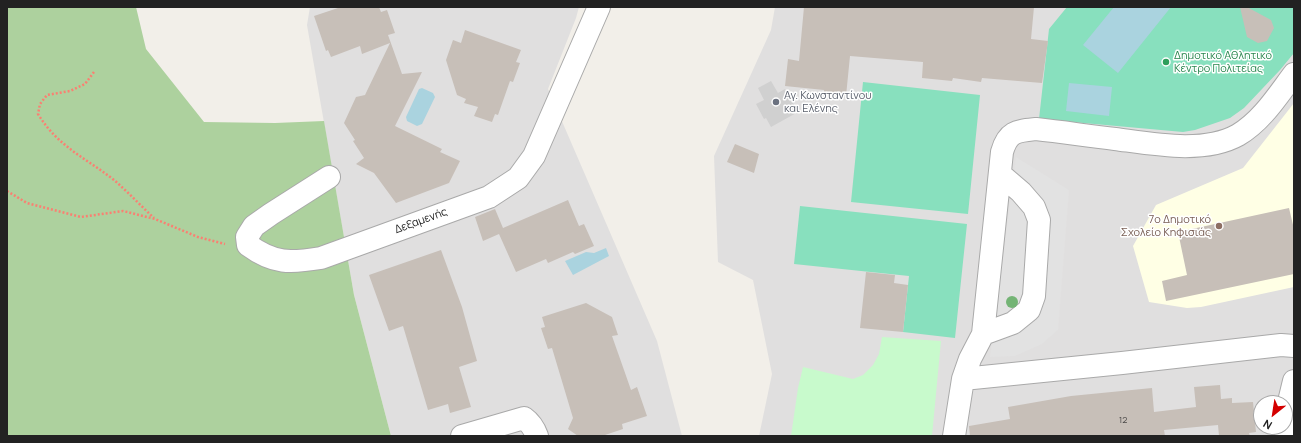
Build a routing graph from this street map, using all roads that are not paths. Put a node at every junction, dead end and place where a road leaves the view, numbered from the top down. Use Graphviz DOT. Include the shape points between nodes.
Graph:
graph roads {
  1 [pos="599,7"];
  2 [pos="1294,74"];
  3 [pos="1000,174"];
  4 [pos="329,177"];
  5 [pos="983,334"];
  6 [pos="1294,346"];
  7 [pos="963,379"];
  8 [pos="1294,381"];
  9 [pos="462,436"];
  10 [pos="536,436"];
  11 [pos="954,436"];
  12 [pos="1286,436"];
  1 -- 4 [label="street, Δεξαμενής" via="534,156 518,178 489,197 321,258 296,262 272,259 248,245 247,237 254,226"];
  2 -- 3 [label="street" via="1260,117 1240,134 1226,140 1185,146 1036,129 1019,130 1005,141"];
  3 -- 5 [label="street"];
  3 -- 5 [label="street" via="1034,207 1039,220 1034,296 1029,310 1013,323"];
  5 -- 7 [label="street"];
  6 -- 7 [label="street" via="1281,345"];
  7 -- 11 [label="street"];
  8 -- 12 [label="street" via="1286,410"];
  9 -- 10 [label="street" via="524,418 534,427"];
}
